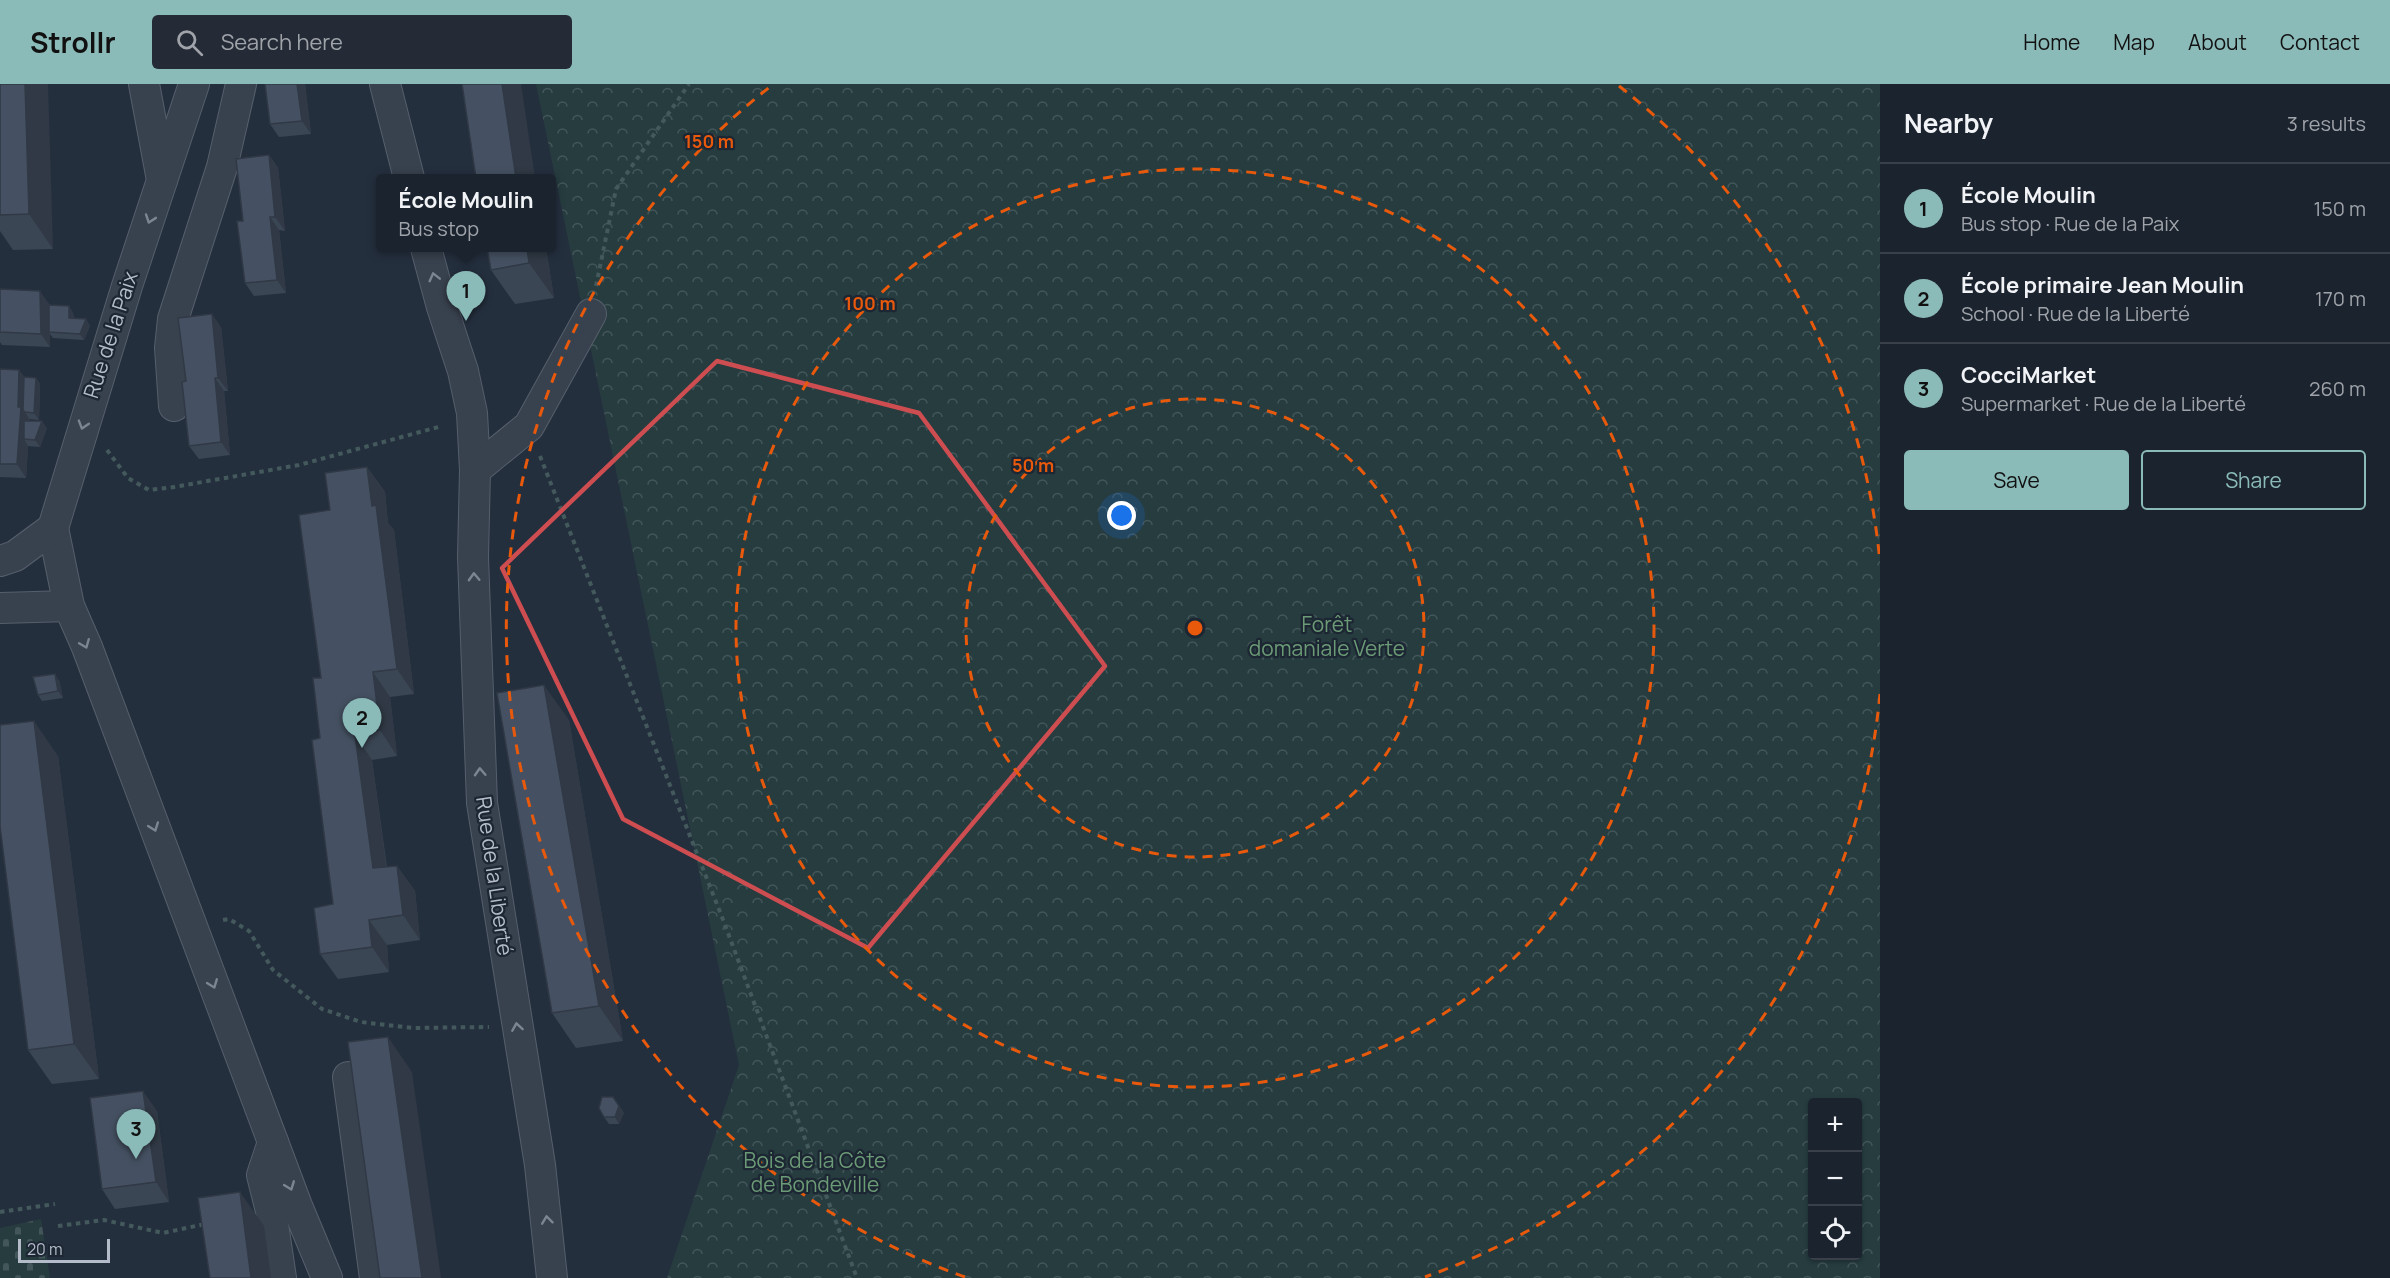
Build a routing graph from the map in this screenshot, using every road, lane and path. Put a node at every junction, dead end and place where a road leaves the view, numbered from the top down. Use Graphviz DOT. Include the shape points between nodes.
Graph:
graph roads {
  1 [pos="144,84"];
  2 [pos="194,84"];
  3 [pos="242,84"];
  4 [pos="689,84"];
  5 [pos="392,92"];
  6 [pos="408,174"];
  7 [pos="162,183"];
  8 [pos="427,252"];
  9 [pos="591,314"];
  10 [pos="174,406"];
  11 [pos="472,413"];
  12 [pos="84,421"];
  13 [pos="529,426"];
  14 [pos="475,470"];
  15 [pos="53,528"];
  16 [pos="0,561"];
  17 [pos="69,606"];
  18 [pos="0,608"];
  19 [pos="192,929"];
  20 [pos="516,1027"];
  21 [pos="348,1077"];
  22 [pos="273,1142"];
  23 [pos="55,1204"];
  24 [pos="0,1212"];
  25 [pos="206,1224"];
  26 [pos="58,1226"];
  27 [pos="281,1278"];
  28 [pos="327,1278"];
  29 [pos="375,1278"];
  30 [pos="552,1278"];
  31 [pos="857,1278"];
  1 -- 7 [label="street"];
  2 -- 7 [label="street, Rue de la Paix"];
  3 -- 10 [label="street" via="222,167 173,319 170,348"];
  4 -- 9 [label="path" via="616,189"];
  5 -- 6 [label="street"];
  7 -- 12 [label="street, Rue de la Paix, one-way"];
  11 -- 8 [label="street, one-way"];
  9 -- 13 [label="street"];
  11 -- 12 [label="path" via="434,430 299,465 149,490 128,478"];
  11 -- 14 [label="street"];
  12 -- 15 [label="street, Rue de la Paix, one-way"];
  13 -- 14 [label="street"];
  13 -- 31 [label="path" via="722,917"];
  20 -- 14 [label="street, Rue de la Liberté, one-way" via="482,803 473,557"];
  15 -- 16 [label="street" via="15,556"];
  15 -- 17 [label="street"];
  17 -- 18 [label="street"];
  17 -- 19 [label="street, one-way"];
  19 -- 20 [label="path" via="230,919 249,932 273,970 314,1003 362,1022 413,1028"];
  19 -- 22 [label="street, one-way"];
  30 -- 20 [label="street, Rue de la Liberté, one-way" via="540,1165"];
  21 -- 29 [label="street"];
  22 -- 27 [label="street" via="262,1175"];
  22 -- 28 [label="street, one-way"];
  23 -- 24 [label="path"];
  25 -- 26 [label="path" via="163,1233 104,1220"];
}
